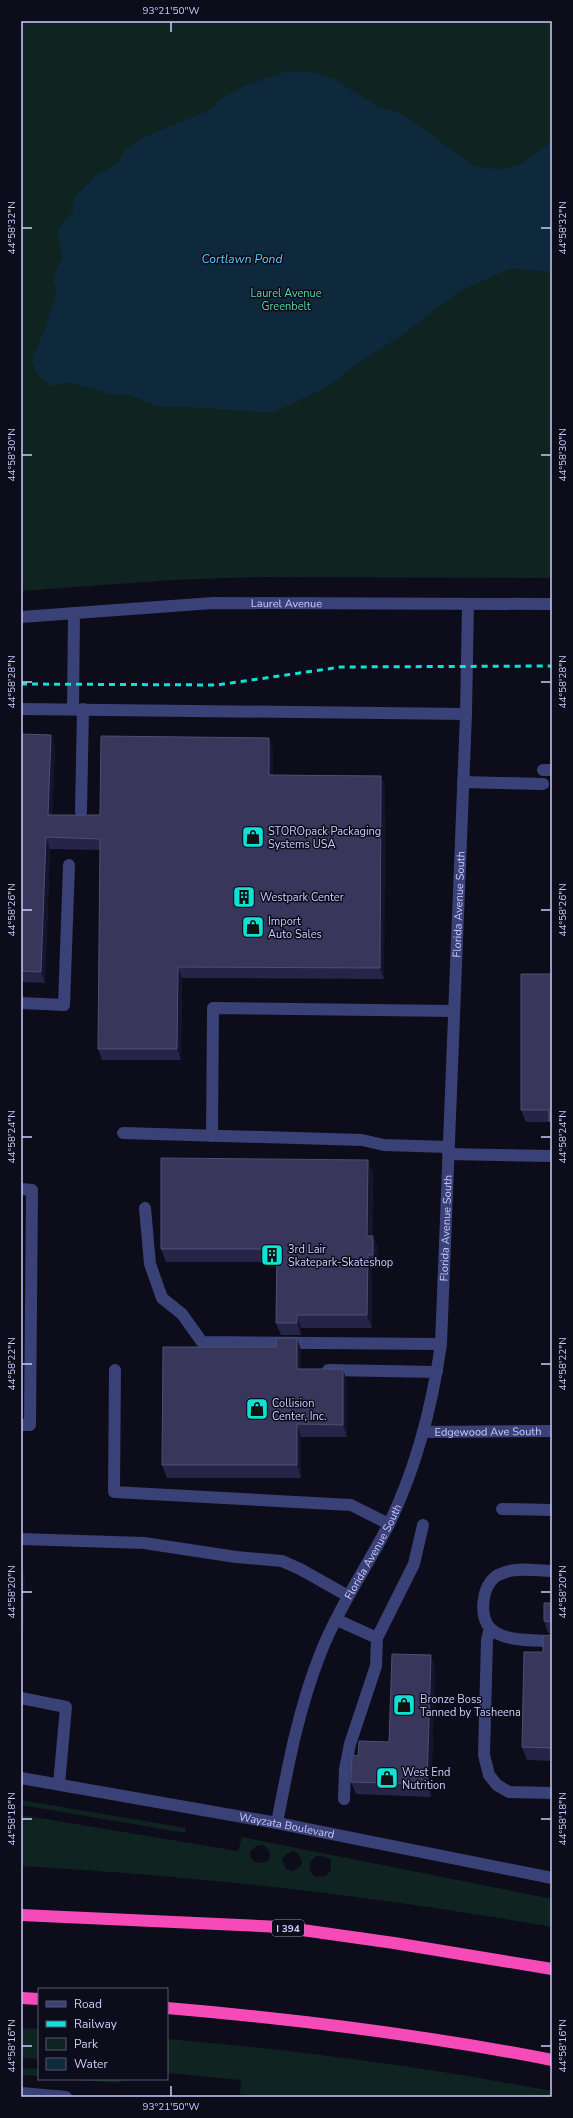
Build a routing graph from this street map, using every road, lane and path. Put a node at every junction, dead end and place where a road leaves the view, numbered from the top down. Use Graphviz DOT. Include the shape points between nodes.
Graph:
graph roads {
  1 [pos="468,604"];
  2 [pos="552,604"];
  3 [pos="74,613"];
  4 [pos="21,617"];
  5 [pos="21,709"];
  6 [pos="78,710"];
  7 [pos="466,714"];
  8 [pos="463,782"];
  9 [pos="543,784"];
  10 [pos="81,812"];
  11 [pos="69,865"];
  12 [pos="21,1004"];
  13 [pos="453,1011"];
  14 [pos="122,1134"];
  15 [pos="212,1136"];
  16 [pos="448,1151"];
  17 [pos="552,1156"];
  18 [pos="21,1190"];
  19 [pos="146,1208"];
  20 [pos="441,1344"];
  21 [pos="115,1370"];
  22 [pos="318,1370"];
  23 [pos="437,1372"];
  24 [pos="26,1393"];
  25 [pos="21,1425"];
  26 [pos="552,1431"];
  27 [pos="424,1432"];
  28 [pos="502,1509"];
  29 [pos="552,1510"];
  30 [pos="389,1524"];
  31 [pos="423,1525"];
  32 [pos="21,1539"];
  33 [pos="552,1572"];
  34 [pos="348,1596"];
  35 [pos="337,1620"];
  36 [pos="490,1628"];
  37 [pos="377,1638"];
  38 [pos="552,1640"];
  39 [pos="21,1698"];
  40 [pos="21,1778"];
  41 [pos="59,1784"];
  42 [pos="552,1793"];
  43 [pos="344,1799"];
  44 [pos="277,1823"];
  45 [pos="552,1878"];
  46 [pos="21,1915"];
  47 [pos="552,1969"];
  48 [pos="21,1998"];
  49 [pos="38,1999"];
  50 [pos="168,2008"];
  51 [pos="552,2060"];
  52 [pos="21,2093"];
  53 [pos="66,2097"];
  1 -- 2 [label="street, Laurel Avenue"];
  1 -- 3 [label="street, Laurel Avenue" via="213,604"];
  1 -- 7 [label="street, Florida Avenue South"];
  3 -- 4 [label="street, Laurel Avenue"];
  3 -- 6 [label="street"];
  5 -- 6 [label="street"];
  6 -- 7 [label="street"];
  6 -- 10 [label="street"];
  7 -- 8 [label="street, Florida Avenue South"];
  8 -- 9 [label="street"];
  8 -- 13 [label="street, Florida Avenue South"];
  11 -- 12 [label="street" via="64,1005"];
  13 -- 15 [label="street" via="213,1008"];
  13 -- 16 [label="street, Florida Avenue South"];
  14 -- 15 [label="street"];
  15 -- 16 [label="street" via="362,1140 384,1145"];
  16 -- 17 [label="street"];
  16 -- 20 [label="street, Florida Avenue South"];
  18 -- 24 [label="street" via="32,1190"];
  19 -- 20 [label="street" via="150,1264 162,1298 182,1314 202,1342"];
  20 -- 23 [label="street, Florida Avenue South"];
  21 -- 30 [label="street" via="114,1492 351,1505"];
  22 -- 23 [label="street"];
  23 -- 27 [label="street, Florida Avenue South"];
  24 -- 25 [label="street" via="30,1425"];
  26 -- 27 [label="street, Edgewood Ave South"];
  27 -- 30 [label="street, Florida Avenue South" via="410,1476"];
  28 -- 29 [label="street"];
  30 -- 34 [label="street, Florida Avenue South"];
  31 -- 37 [label="street" via="414,1564"];
  32 -- 34 [label="street" via="144,1543 282,1561 300,1568"];
  33 -- 36 [label="street" via="508,1571 495,1577 483,1602 484,1616"];
  34 -- 35 [label="street, Florida Avenue South"];
  35 -- 37 [label="street"];
  35 -- 44 [label="street, Florida Avenue South" via="321,1652 309,1686"];
  36 -- 38 [label="street" via="519,1640"];
  36 -- 42 [label="street" via="487,1640 484,1755 489,1775 497,1785 509,1792"];
  37 -- 43 [label="street" via="376,1666 358,1715 345,1769"];
  39 -- 41 [label="street" via="66,1707"];
  40 -- 41 [label="street, Wayzata Boulevard"];
  41 -- 44 [label="street, Wayzata Boulevard"];
  44 -- 45 [label="street, Wayzata Boulevard"];
  46 -- 47 [label="highway, I 394" via="280,1927"];
  48 -- 49 [label="highway"];
  50 -- 51 [label="highway" via="418,2037"];
  52 -- 53 [label="street"];
}
